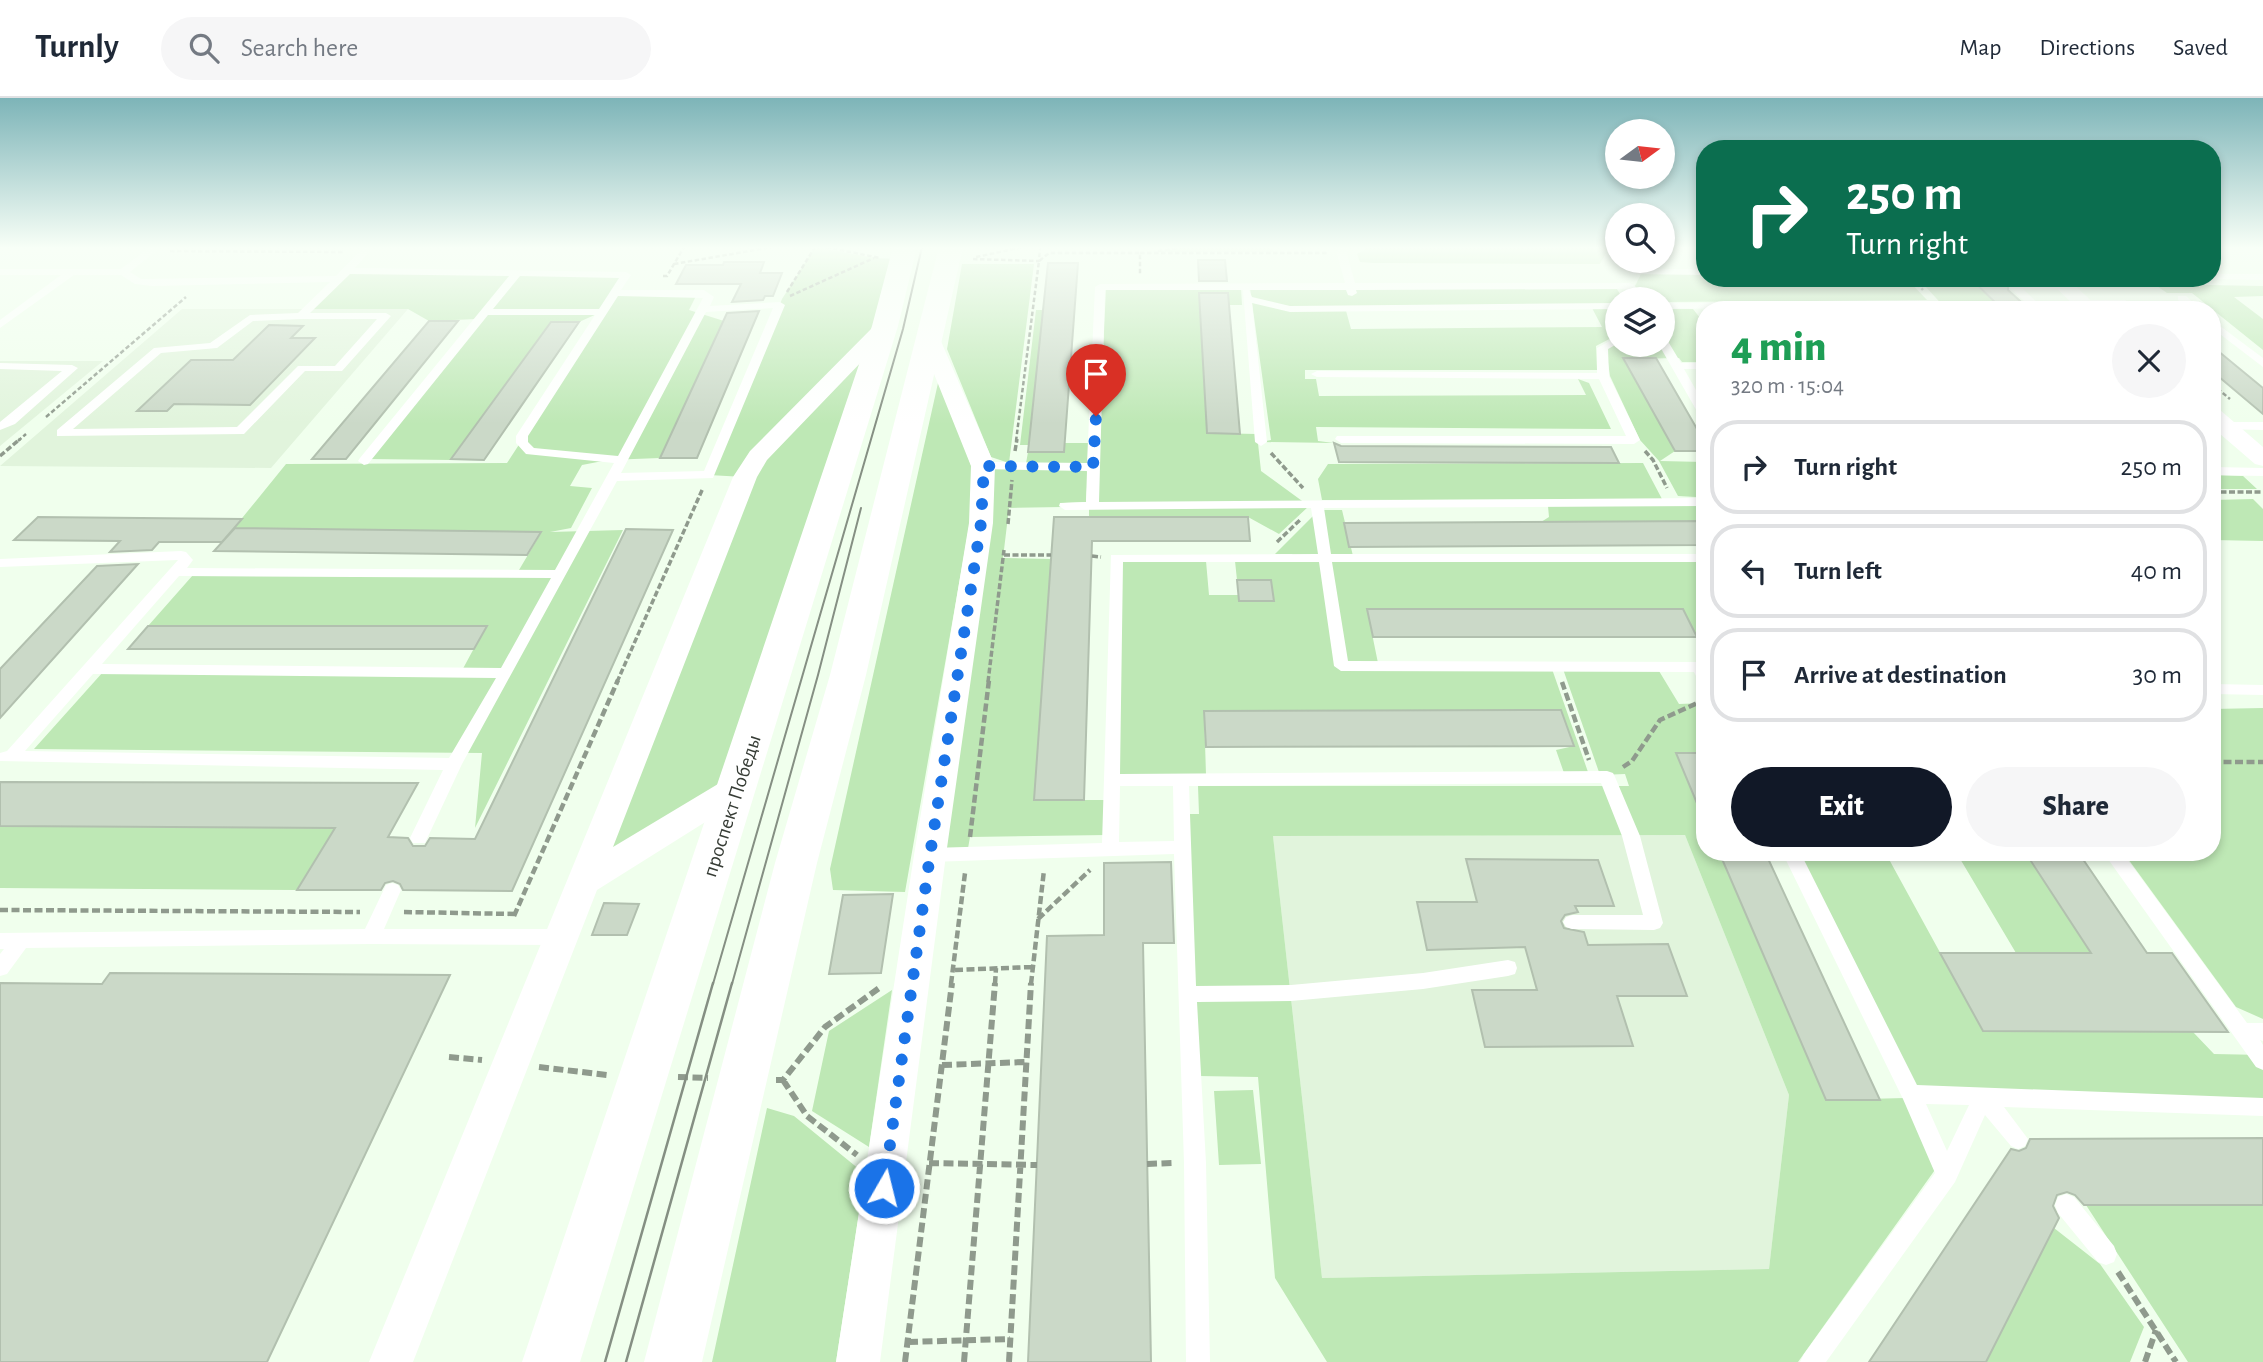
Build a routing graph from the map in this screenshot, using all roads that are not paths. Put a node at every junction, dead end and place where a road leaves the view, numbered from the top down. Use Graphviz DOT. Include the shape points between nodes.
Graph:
graph roads {
  1 [pos="26,306"];
  2 [pos="310,306"];
  3 [pos="490,306"];
  4 [pos="607,306"];
  5 [pos="705,306"];
  6 [pos="761,306"];
  7 [pos="780,306"];
  8 [pos="886,306"];
  9 [pos="942,306"];
  10 [pos="1099,306"];
  11 [pos="1248,306"];
  12 [pos="1277,306"];
  13 [pos="1354,306"];
  14 [pos="1605,306"];
  15 [pos="703,309"];
  16 [pos="1355,309"];
  17 [pos="485,312"];
  18 [pos="603,312"];
  19 [pos="300,316"];
  20 [pos="0,325"];
  21 [pos="885,326"];
  22 [pos="2221,330"];
  23 [pos="930,339"];
  24 [pos="1605,346"];
  25 [pos="1673,357"];
  26 [pos="2263,364"];
  27 [pos="0,366"];
  28 [pos="1679,366"];
  29 [pos="1696,366"];
  30 [pos="1317,374"];
  31 [pos="1604,376"];
  32 [pos="1696,398"];
  33 [pos="2221,421"];
  34 [pos="2221,424"];
  35 [pos="0,426"];
  36 [pos="2263,426"];
  37 [pos="1341,439"];
  38 [pos="1261,442"];
  39 [pos="2263,459"];
  40 [pos="622,460"];
  41 [pos="364,461"];
  42 [pos="984,466"];
  43 [pos="1093,467"];
  44 [pos="2221,470"];
  45 [pos="2263,472"];
  46 [pos="613,477"];
  47 [pos="1696,502"];
  48 [pos="1317,504"];
  49 [pos="1065,506"];
  50 [pos="1092,506"];
  51 [pos="1324,558"];
  52 [pos="1696,558"];
  53 [pos="0,563"];
  54 [pos="175,572"];
  55 [pos="560,574"];
  56 [pos="1696,667"];
  57 [pos="91,670"];
  58 [pos="506,673"];
  59 [pos="2221,689"];
  60 [pos="2263,690"];
  61 [pos="5,757"];
  62 [pos="454,764"];
  63 [pos="1112,779"];
  64 [pos="1181,779"];
  65 [pos="739,786"];
  66 [pos="419,838"];
  67 [pos="1183,847"];
  68 [pos="1110,850"];
  69 [pos="930,855"];
  70 [pos="1795,861"];
  71 [pos="2118,861"];
  72 [pos="582,882"];
  73 [pos="392,890"];
  74 [pos="1572,922"];
  75 [pos="371,936"];
  76 [pos="560,937"];
  77 [pos="0,941"];
  78 [pos="20,942"];
  79 [pos="0,968"];
  80 [pos="1508,968"];
  81 [pos="1187,994"];
  82 [pos="2241,1031"];
  83 [pos="2263,1032"];
  84 [pos="2263,1062"];
  85 [pos="1911,1094"];
  86 [pos="1983,1097"];
  87 [pos="2263,1107"];
  88 [pos="2018,1139"];
  89 [pos="1947,1175"];
  90 [pos="2066,1205"];
  91 [pos="2106,1254"];
  92 [pos="391,1362"];
  93 [pos="551,1362"];
  94 [pos="673,1362"];
  95 [pos="858,1362"];
  96 [pos="1198,1362"];
  97 [pos="1812,1362"];
  1 -- 20 [label="lane"];
  2 -- 19 [label="lane"];
  3 -- 17 [label="lane"];
  4 -- 18 [label="lane"];
  5 -- 15 [label="lane"];
  6 -- 15 [label="lane"];
  7 -- 46 [label="lane" via="709,475"];
  8 -- 21 [label="main road, проспект Победы"];
  9 -- 23 [label="main road"];
  10 -- 43 [label="lane"];
  11 -- 38 [label="lane"];
  12 -- 16 [label="lane"];
  13 -- 16 [label="lane"];
  14 -- 16 [label="lane"];
  15 -- 40 [label="lane"];
  17 -- 18 [label="lane"];
  17 -- 41 [label="lane"];
  18 -- 40 [label="lane" via="522,436 522,443 545,453"];
  19 -- 19 [label="lane" via="386,316 338,369 302,368 240,432 61,433 158,350 214,346 250,318"];
  21 -- 65 [label="main road, проспект Победы"];
  21 -- 72 [label="street" via="758,456 745,477"];
  22 -- 26 [label="lane"];
  23 -- 42 [label="street"];
  23 -- 94 [label="main road" via="848,674 762,1080"];
  24 -- 31 [label="lane"];
  25 -- 28 [label="lane"];
  27 -- 35 [label="lane" via="72,368"];
  28 -- 29 [label="lane"];
  28 -- 32 [label="lane"];
  30 -- 31 [label="lane"];
  31 -- 37 [label="lane" via="1634,440"];
  33 -- 36 [label="lane"];
  34 -- 39 [label="street"];
  40 -- 46 [label="lane"];
  42 -- 43 [label="lane"];
  42 -- 69 [label="street" via="981,523"];
  43 -- 50 [label="lane"];
  44 -- 45 [label="lane"];
  46 -- 55 [label="lane"];
  47 -- 48 [label="lane"];
  48 -- 50 [label="lane"];
  48 -- 51 [label="lane"];
  49 -- 50 [label="lane"];
  51 -- 52 [label="lane"];
  51 -- 56 [label="lane" via="1341,666"];
  51 -- 63 [label="lane" via="1116,558"];
  53 -- 54 [label="lane" via="186,556"];
  54 -- 55 [label="lane"];
  54 -- 57 [label="lane"];
  55 -- 58 [label="lane"];
  57 -- 58 [label="lane"];
  57 -- 61 [label="lane"];
  58 -- 62 [label="lane"];
  59 -- 60 [label="lane"];
  61 -- 62 [label="lane"];
  62 -- 66 [label="lane"];
  63 -- 64 [label="lane"];
  63 -- 68 [label="lane"];
  64 -- 67 [label="lane"];
  64 -- 74 [label="lane" via="1601,777 1631,836 1654,923"];
  65 -- 72 [label="street"];
  65 -- 93 [label="main road, проспект Победы"];
  67 -- 68 [label="lane"];
  67 -- 81 [label="lane"];
  68 -- 69 [label="lane"];
  69 -- 95 [label="street"];
  70 -- 85 [label="lane"];
  71 -- 82 [label="lane"];
  72 -- 76 [label="street"];
  73 -- 75 [label="lane"];
  75 -- 76 [label="lane"];
  75 -- 78 [label="lane"];
  76 -- 92 [label="street"];
  77 -- 78 [label="lane"];
  78 -- 79 [label="lane"];
  80 -- 81 [label="lane" via="1291,993"];
  81 -- 96 [label="lane"];
  82 -- 83 [label="lane"];
  82 -- 84 [label="lane"];
  85 -- 86 [label="lane"];
  85 -- 89 [label="lane"];
  86 -- 87 [label="lane"];
  86 -- 88 [label="lane"];
  86 -- 89 [label="lane"];
  89 -- 97 [label="lane"];
  90 -- 91 [label="lane"];
}
